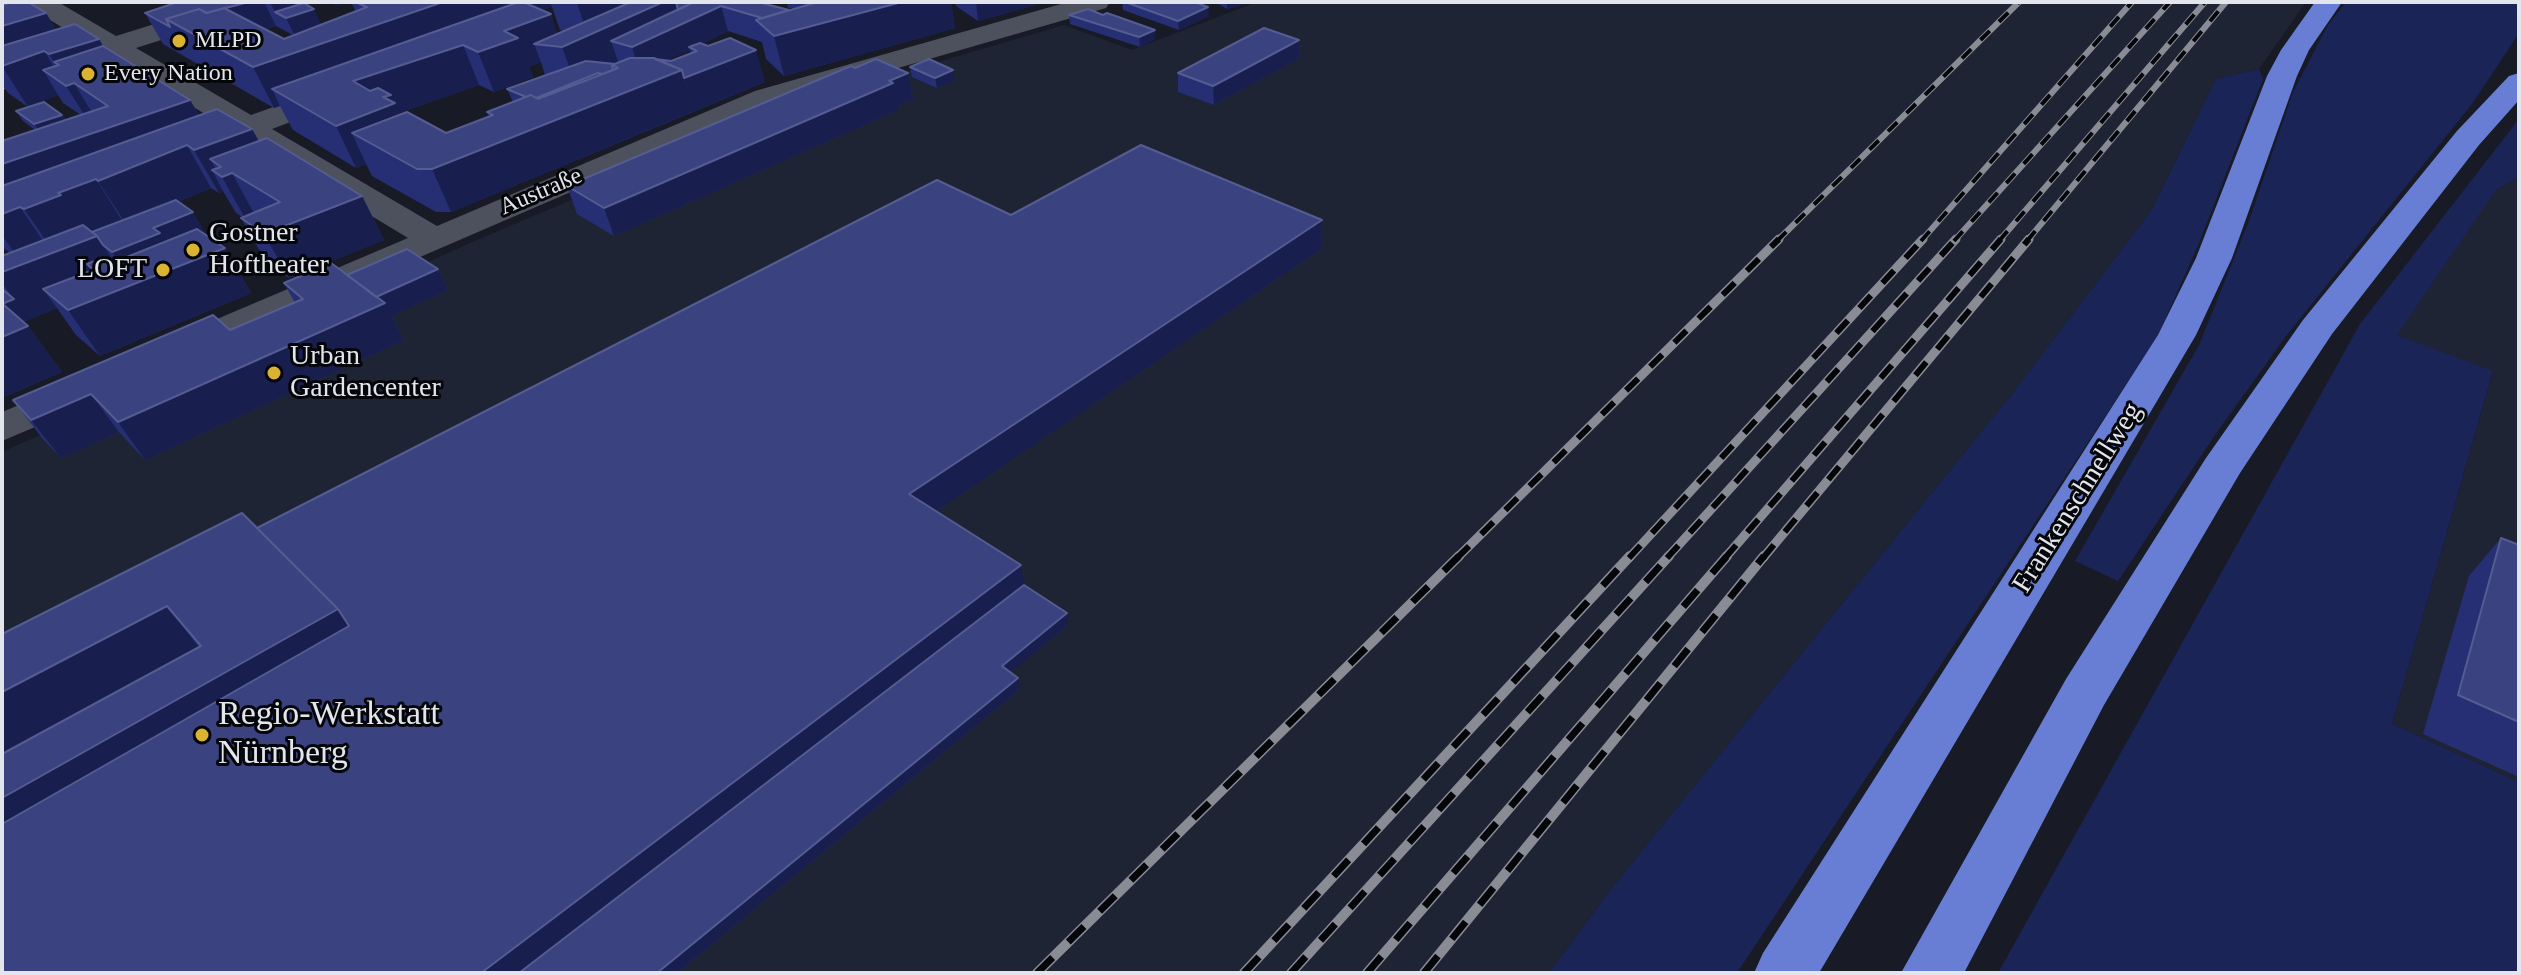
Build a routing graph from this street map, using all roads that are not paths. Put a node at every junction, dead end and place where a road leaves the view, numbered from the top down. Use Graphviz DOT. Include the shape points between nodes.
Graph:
graph roads {
  1 [pos="39,2"];
  2 [pos="253,2"];
  3 [pos="1094,2"];
  4 [pos="2329,2"];
  5 [pos="113,46"];
  6 [pos="2,81"];
  7 [pos="2519,82"];
  8 [pos="362,85"];
  9 [pos="244,136"];
  10 [pos="433,238"];
  11 [pos="2,428"];
  12 [pos="1785,973"];
  13 [pos="1932,973"];
  1 -- 5 [label="street"];
  2 -- 5 [label="street"];
  3 -- 10 [label="street, Austraße" via="766,97"];
  4 -- 12 [label="highway, Frankenschnellweg" via="2282,76 2214,258 2177,335"];
  5 -- 6 [label="street"];
  5 -- 9 [label="street"];
  7 -- 13 [label="highway" via="2317,328 2221,468 2084,693"];
  8 -- 9 [label="street"];
  9 -- 10 [label="street"];
  10 -- 11 [label="street, Austraße"];
}
